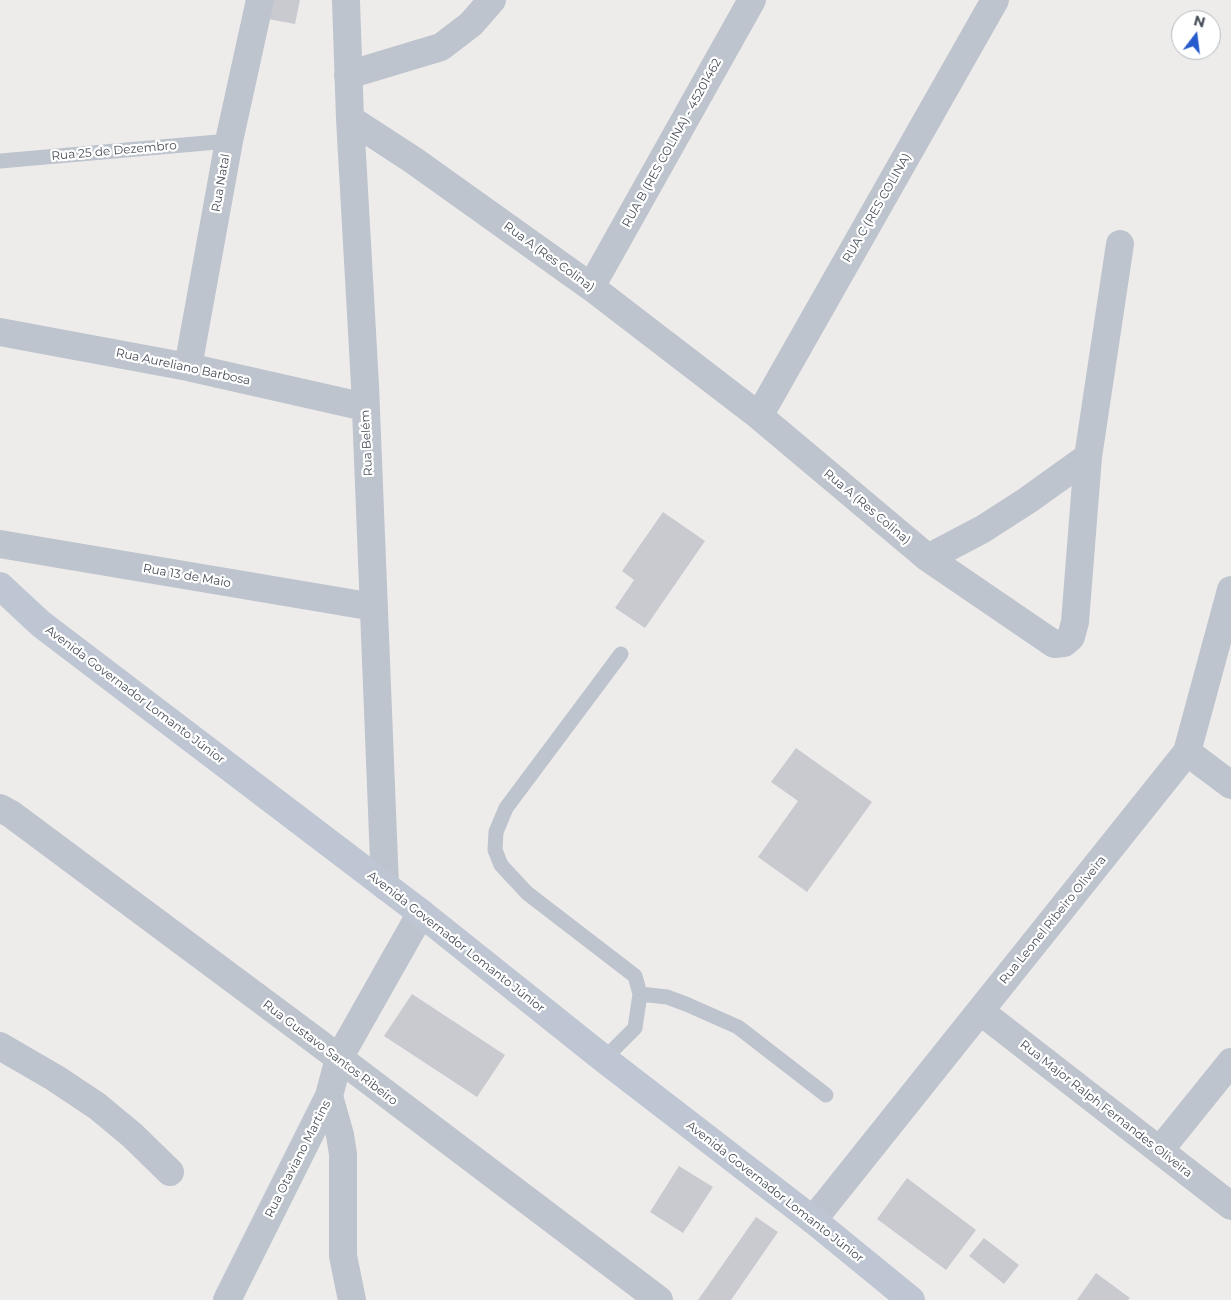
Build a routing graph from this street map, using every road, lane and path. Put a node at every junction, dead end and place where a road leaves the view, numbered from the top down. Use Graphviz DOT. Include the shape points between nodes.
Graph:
graph roads {
  1 [pos="260,0"];
  2 [pos="346,0"];
  3 [pos="492,0"];
  4 [pos="752,0"];
  5 [pos="995,0"];
  6 [pos="348,75"];
  7 [pos="350,119"];
  8 [pos="228,141"];
  9 [pos="0,161"];
  10 [pos="1120,244"];
  11 [pos="591,287"];
  12 [pos="0,332"];
  13 [pos="188,367"];
  14 [pos="366,407"];
  15 [pos="759,416"];
  16 [pos="1088,457"];
  17 [pos="0,544"];
  18 [pos="928,558"];
  19 [pos="0,586"];
  20 [pos="1231,590"];
  21 [pos="374,607"];
  22 [pos="621,654"];
  23 [pos="1188,752"];
  24 [pos="1231,786"];
  25 [pos="0,808"];
  26 [pos="385,886"];
  27 [pos="421,913"];
  28 [pos="640,994"];
  29 [pos="980,1011"];
  30 [pos="0,1046"];
  31 [pos="338,1058"];
  32 [pos="604,1059"];
  33 [pos="1231,1062"];
  34 [pos="826,1095"];
  35 [pos="329,1096"];
  36 [pos="1160,1150"];
  37 [pos="170,1172"];
  38 [pos="1231,1206"];
  39 [pos="813,1220"];
  40 [pos="227,1300"];
  41 [pos="352,1300"];
  42 [pos="658,1300"];
  43 [pos="911,1300"];
  1 -- 8 [label="street, Rua Natal"];
  2 -- 6 [label="street, Rua Belém"];
  3 -- 6 [label="street" via="471,24 441,47"];
  4 -- 11 [label="street, RUA B (RES COLINA) - 45201462"];
  5 -- 15 [label="street, RUA C (RES COLINA)"];
  6 -- 7 [label="street, Rua Belém"];
  7 -- 11 [label="street, Rua A (Res Colina)"];
  7 -- 14 [label="street, Rua Belém"];
  8 -- 9 [label="lane, Rua 25 de Dezembro"];
  8 -- 13 [label="street, Rua Natal"];
  10 -- 16 [label="street, Rua A (Res Colina)"];
  11 -- 15 [label="street, Rua A (Res Colina)"];
  12 -- 13 [label="street, Rua Aureliano Barbosa"];
  13 -- 14 [label="street, Rua Aureliano Barbosa"];
  14 -- 21 [label="street, Rua Belém"];
  15 -- 18 [label="street, Rua A (Res Colina)"];
  16 -- 18 [label="street" via="983,529"];
  16 -- 18 [label="street, Rua A (Res Colina)" via="1075,622 1071,636 1064,643 1054,644"];
  17 -- 21 [label="street, Rua 13 de Maio"];
  19 -- 26 [label="main road, Avenida Governador Lomanto Júnior" via="41,624"];
  20 -- 23 [label="street, Rua Leonel Ribeiro Oliveira"];
  21 -- 26 [label="street, Rua Belém"];
  22 -- 28 [label="lane" via="506,808 496,832 494,850 501,865 527,893 635,976"];
  23 -- 24 [label="street"];
  23 -- 29 [label="street, Rua Leonel Ribeiro Oliveira"];
  25 -- 31 [label="street, Rua Gustavo Santos Ribeiro"];
  26 -- 27 [label="main road, Avenida Governador Lomanto Júnior"];
  27 -- 31 [label="street, Rua Otaviano Martins"];
  27 -- 32 [label="main road, Avenida Governador Lomanto Júnior"];
  28 -- 32 [label="lane" via="635,1028"];
  28 -- 34 [label="lane" via="667,997 738,1027"];
  29 -- 36 [label="street, Rua Major Ralph Fernandes Oliveira"];
  29 -- 39 [label="street, Rua Leonel Ribeiro Oliveira"];
  30 -- 37 [label="street" via="98,1106"];
  31 -- 35 [label="street, Rua Otaviano Martins"];
  31 -- 42 [label="street, Rua Gustavo Santos Ribeiro"];
  32 -- 39 [label="main road, Avenida Governador Lomanto Júnior"];
  33 -- 36 [label="street"];
  35 -- 40 [label="street, Rua Otaviano Martins"];
  35 -- 41 [label="street" via="343,1154 343,1256"];
  36 -- 38 [label="street, Rua Major Ralph Fernandes Oliveira"];
  39 -- 43 [label="main road, Avenida Governador Lomanto Júnior"];
}
